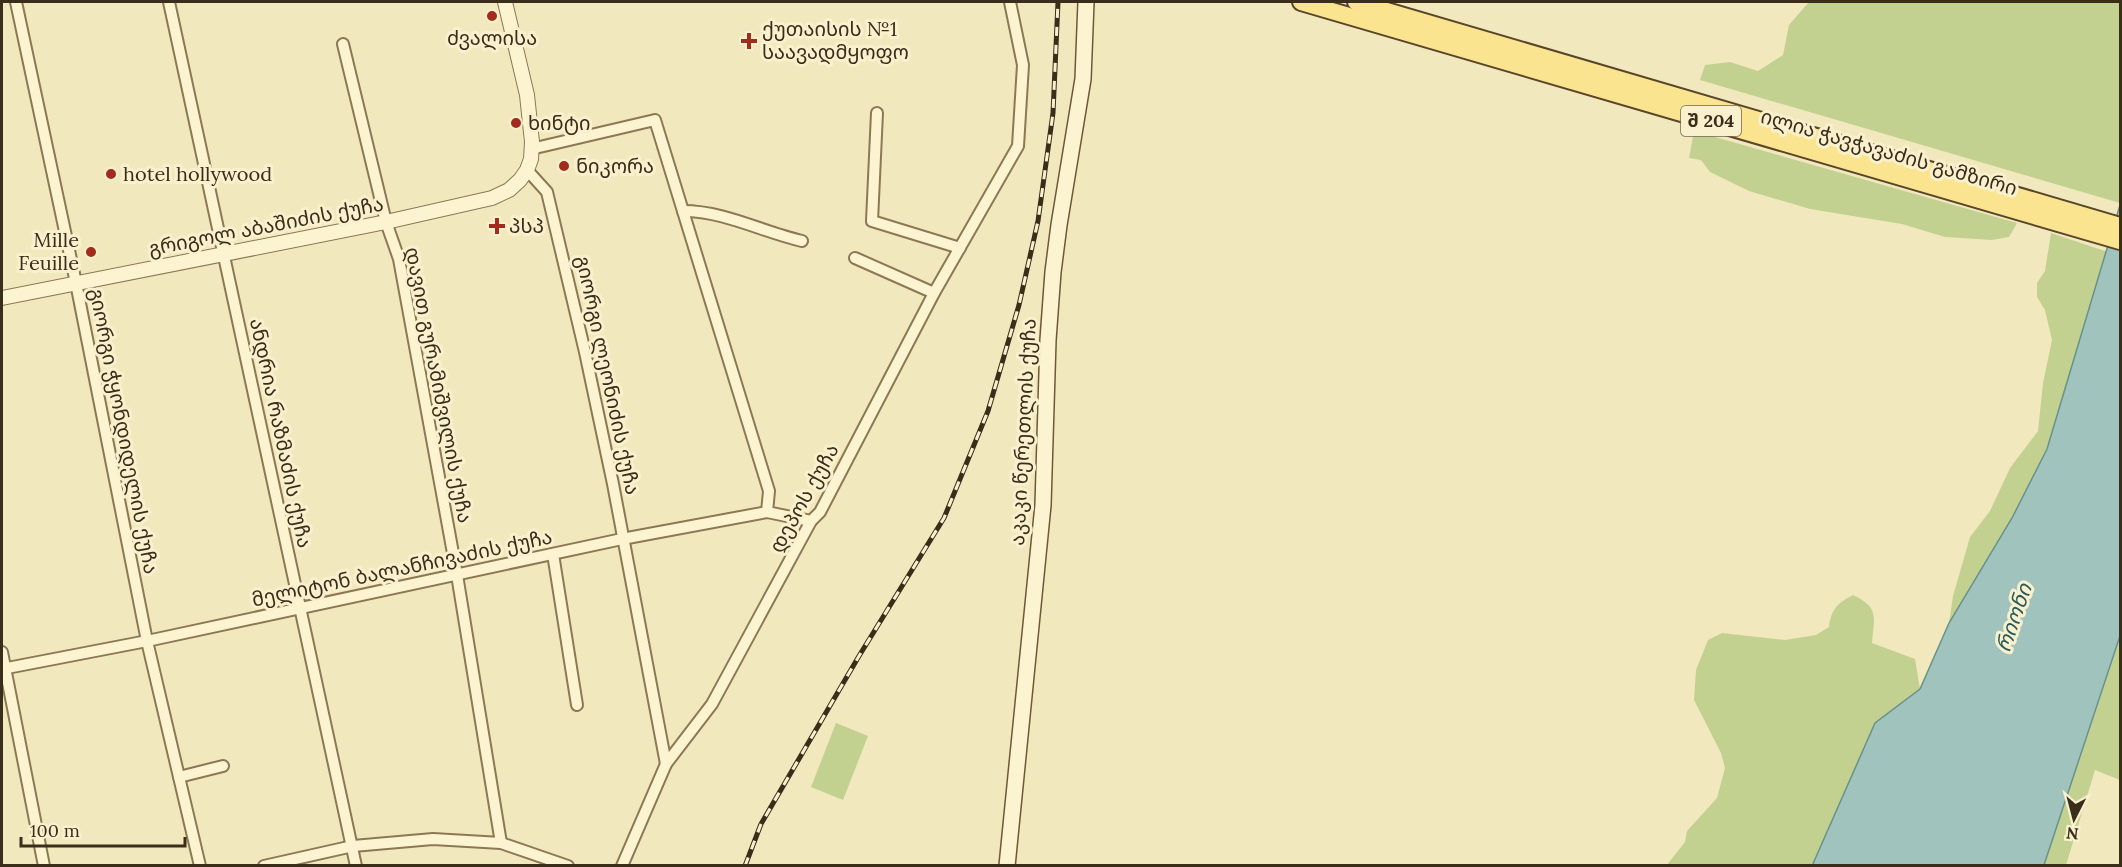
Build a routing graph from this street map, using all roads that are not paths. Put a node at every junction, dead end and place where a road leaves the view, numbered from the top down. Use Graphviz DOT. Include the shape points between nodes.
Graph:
graph roads {
  1 [pos="16,2"];
  2 [pos="169,2"];
  3 [pos="505,2"];
  4 [pos="1010,2"];
  5 [pos="1086,2"];
  6 [pos="1301,2"];
  7 [pos="1356,2"];
  8 [pos="343,44"];
  9 [pos="877,113"];
  10 [pos="531,149"];
  11 [pos="527,170"];
  12 [pos="683,211"];
  13 [pos="386,222"];
  14 [pos="2121,226"];
  15 [pos="802,241"];
  16 [pos="2121,242"];
  17 [pos="960,248"];
  18 [pos="225,254"];
  19 [pos="855,258"];
  20 [pos="76,283"];
  21 [pos="934,293"];
  22 [pos="2,298"];
  23 [pos="767,512"];
  24 [pos="811,521"];
  25 [pos="622,539"];
  26 [pos="553,554"];
  27 [pos="457,575"];
  28 [pos="299,609"];
  29 [pos="147,641"];
  30 [pos="2,652"];
  31 [pos="3,669"];
  32 [pos="577,705"];
  33 [pos="666,764"];
  34 [pos="223,766"];
  35 [pos="179,777"];
  36 [pos="501,843"];
  37 [pos="353,846"];
  38 [pos="541,861"];
  39 [pos="44,866"];
  40 [pos="200,866"];
  41 [pos="264,866"];
  42 [pos="356,866"];
  43 [pos="568,866"];
  44 [pos="622,866"];
  45 [pos="1007,866"];
  1 -- 20 [label="street, გიორგი ჭყონდიდელის ქუჩა"];
  2 -- 18 [label="street, ანდრია რაზმაძის ქუჩა"];
  3 -- 10 [label="street" via="527,95"];
  4 -- 17 [label="street, დეპოს ქუჩა" via="1023,65 1018,146"];
  5 -- 45 [label="main road, აკაკი წერეთლის ქუჩა" via="1083,80 1053,272 1042,506"];
  6 -- 16 [label="main road, ილია ჭავჭავაძის გამზირი / შ 204"];
  7 -- 14 [label="main road, ილია ჭავჭავაძის გამზირი / შ 204"];
  8 -- 13 [label="street, დავით გურამიშვილის ქუჩა"];
  9 -- 17 [label="street" via="872,221"];
  10 -- 11 [label="street"];
  10 -- 12 [label="street" via="656,120"];
  11 -- 13 [label="street, გრიგოლ აბაშიძის ქუჩა" via="509,190 492,198"];
  11 -- 25 [label="street, გიორგი ლეონიძის ქუჩა" via="547,192"];
  12 -- 15 [label="street" via="712,213"];
  12 -- 23 [label="street" via="769,491"];
  13 -- 18 [label="street, გრიგოლ აბაშიძის ქუჩა"];
  13 -- 27 [label="street, დავით გურამიშვილის ქუჩა" via="399,259"];
  17 -- 21 [label="street, დეპოს ქუჩა"];
  18 -- 20 [label="street, გრიგოლ აბაშიძის ქუჩა"];
  18 -- 28 [label="street, ანდრია რაზმაძის ქუჩა"];
  19 -- 21 [label="street"];
  20 -- 22 [label="street, გრიგოლ აბაშიძის ქუჩა"];
  20 -- 29 [label="street, გიორგი ჭყონდიდელის ქუჩა"];
  21 -- 24 [label="street, დეპოს ქუჩა" via="820,512"];
  23 -- 24 [label="street, მელიტონ ბალანჩივაძის ქუჩა"];
  23 -- 25 [label="street, მელიტონ ბალანჩივაძის ქუჩა"];
  24 -- 33 [label="street, დეპოს ქუჩა" via="712,704"];
  25 -- 26 [label="street, მელიტონ ბალანჩივაძის ქუჩა"];
  25 -- 33 [label="street, გიორგი ლეონიძის ქუჩა"];
  26 -- 27 [label="street, მელიტონ ბალანჩივაძის ქუჩა"];
  26 -- 32 [label="street"];
  27 -- 28 [label="street, მელიტონ ბალანჩივაძის ქუჩა"];
  27 -- 36 [label="street, დავით გურამიშვილის ქუჩა"];
  28 -- 29 [label="street, მელიტონ ბალანჩივაძის ქუჩა"];
  28 -- 37 [label="street, ანდრია რაზმაძის ქუჩა"];
  29 -- 31 [label="street, მელიტონ ბალანჩივაძის ქუჩა"];
  29 -- 35 [label="street, გიორგი ჭყონდიდელის ქუჩა"];
  30 -- 31 [label="street"];
  31 -- 39 [label="street"];
  33 -- 44 [label="street, დეპოს ქუჩა"];
  34 -- 35 [label="street"];
  35 -- 40 [label="street, გიორგი ჭყონდიდელის ქუჩა"];
  36 -- 37 [label="street" via="433,839"];
  36 -- 38 [label="street"];
  37 -- 41 [label="street"];
  37 -- 42 [label="street, ანდრია რაზმაძის ქუჩა"];
  38 -- 43 [label="street"];
}
